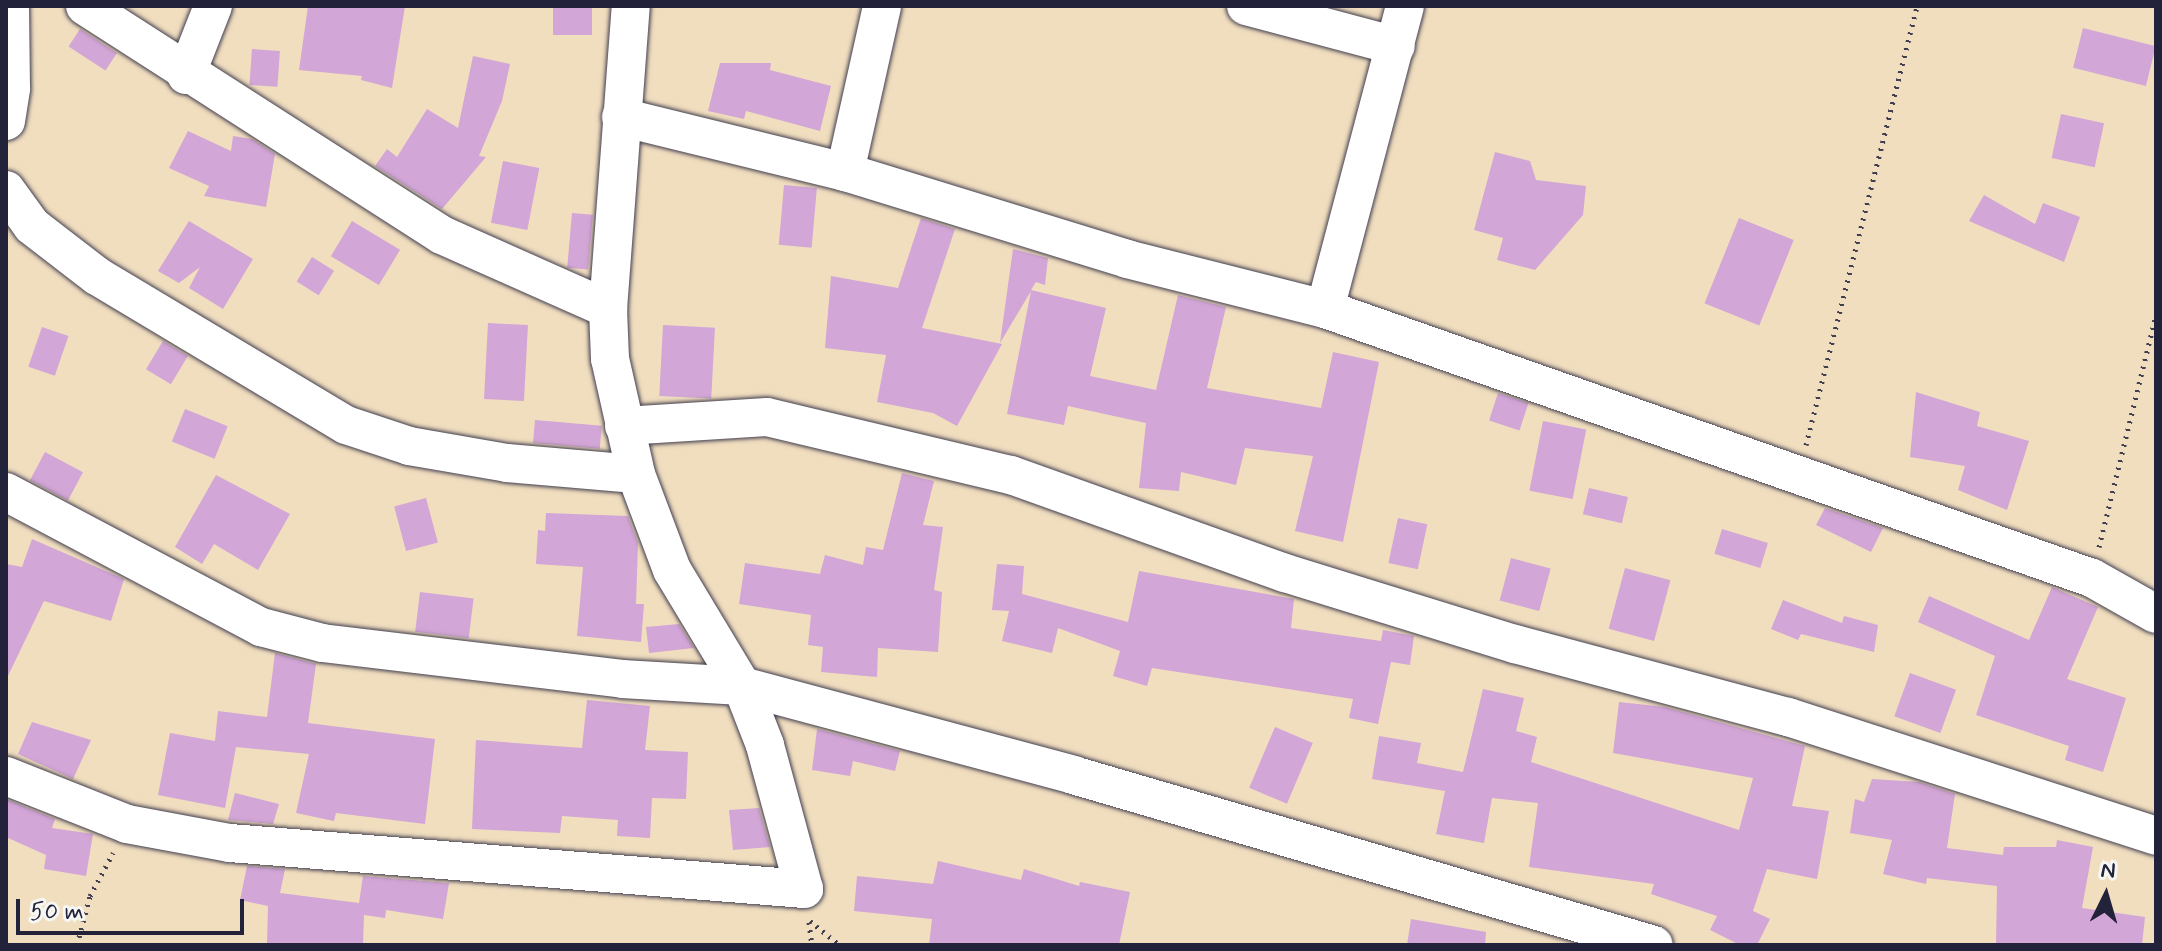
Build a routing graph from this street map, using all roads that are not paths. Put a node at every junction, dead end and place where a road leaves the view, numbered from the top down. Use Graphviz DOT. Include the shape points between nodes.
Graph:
graph roads {
  1 [pos="10,6"];
  2 [pos="85,6"];
  3 [pos="213,6"];
  4 [pos="631,6"];
  5 [pos="882,6"];
  6 [pos="1246,6"];
  7 [pos="1405,6"];
  8 [pos="1396,46"];
  9 [pos="186,75"];
  10 [pos="621,117"];
  11 [pos="6,121"];
  12 [pos="845,172"];
  13 [pos="6,190"];
  14 [pos="608,309"];
  15 [pos="1325,309"];
  16 [pos="624,426"];
  17 [pos="636,474"];
  18 [pos="6,492"];
  19 [pos="2156,614"];
  20 [pos="742,686"];
  21 [pos="6,776"];
  22 [pos="2156,836"];
  23 [pos="1654,945"];
  1 -- 11 [label="street"];
  2 -- 9 [label="street"];
  3 -- 9 [label="street"];
  4 -- 10 [label="street"];
  5 -- 12 [label="street"];
  6 -- 8 [label="street"];
  7 -- 8 [label="street"];
  8 -- 15 [label="street"];
  9 -- 14 [label="street" via="442,235"];
  10 -- 12 [label="street"];
  10 -- 14 [label="street"];
  12 -- 15 [label="street" via="1127,259"];
  13 -- 17 [label="street" via="32,226 97,276 346,425 451,453 575,472"];
  14 -- 16 [label="street" via="610,359"];
  15 -- 19 [label="street" via="2092,578"];
  16 -- 17 [label="street"];
  16 -- 22 [label="street" via="767,417 1011,475 1285,573 1515,644 1788,717"];
  17 -- 20 [label="street" via="672,570"];
  18 -- 20 [label="street" via="261,627 338,645 622,679"];
  20 -- 21 [label="street" via="769,759 804,889 230,843 127,824"];
  20 -- 23 [label="street" via="1088,779"];
}
